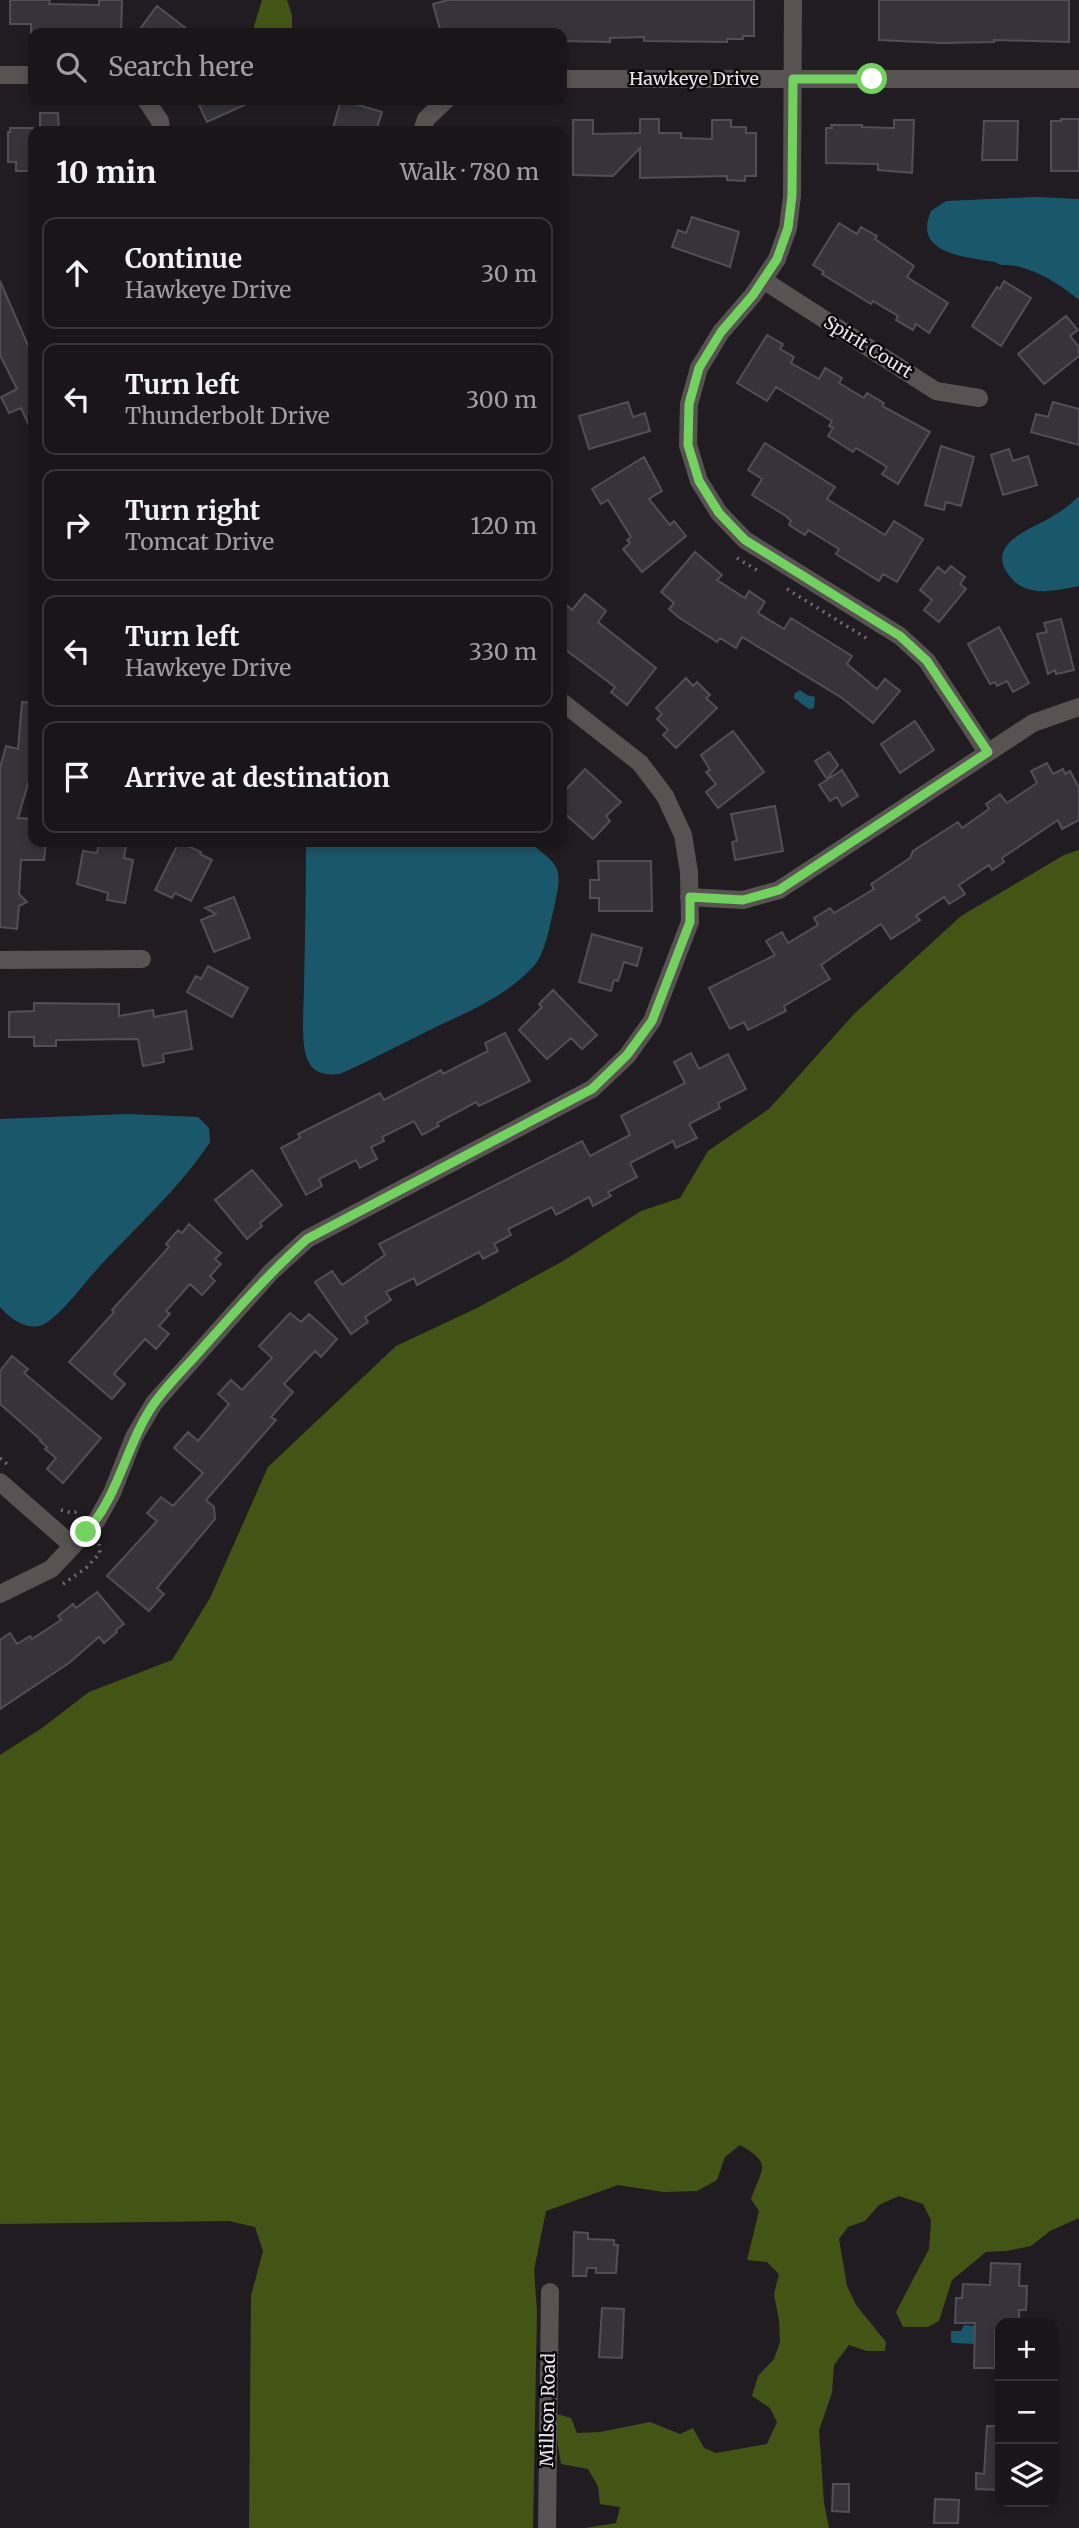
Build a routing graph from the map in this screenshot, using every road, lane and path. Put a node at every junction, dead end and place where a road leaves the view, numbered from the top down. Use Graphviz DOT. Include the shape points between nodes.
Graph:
graph roads {
  1 [pos="793,0"];
  2 [pos="0,75"];
  3 [pos="28,75"];
  4 [pos="567,79"];
  5 [pos="793,79"];
  6 [pos="1079,79"];
  7 [pos="149,105"];
  8 [pos="441,105"];
  9 [pos="160,126"];
  10 [pos="424,126"];
  11 [pos="763,280"];
  12 [pos="979,398"];
  13 [pos="729,551"];
  14 [pos="764,574"];
  15 [pos="785,586"];
  16 [pos="873,642"];
  17 [pos="567,706"];
  18 [pos="1079,707"];
  19 [pos="988,752"];
  20 [pos="690,897"];
  21 [pos="142,959"];
  22 [pos="0,960"];
  23 [pos="0,1482"];
  24 [pos="73,1546"];
  25 [pos="0,1594"];
  26 [pos="550,2292"];
  27 [pos="547,2528"];
  1 -- 5 [label="street"];
  2 -- 3 [label="street"];
  4 -- 5 [label="street, Hawkeye Drive"];
  5 -- 6 [label="street, Hawkeye Drive"];
  5 -- 11 [label="street" via="788,228 777,259"];
  7 -- 9 [label="street"];
  8 -- 10 [label="street"];
  11 -- 12 [label="street, Spirit Court" via="936,391"];
  11 -- 19 [label="street" via="699,368 689,404 688,445 699,481 719,513 745,540 900,636 927,661"];
  13 -- 14 [label="path"];
  15 -- 16 [label="path"];
  17 -- 20 [label="street" via="640,763 664,796 683,835"];
  18 -- 19 [label="street" via="1033,723"];
  19 -- 20 [label="street" via="779,890 743,900"];
  20 -- 24 [label="street" via="690,922 668,984 652,1021 627,1055 592,1089 307,1239 271,1272 154,1403 97,1520"];
  21 -- 22 [label="street"];
  23 -- 24 [label="street"];
  24 -- 25 [label="street" via="51,1569"];
  26 -- 27 [label="street, Millson Road"];
}
